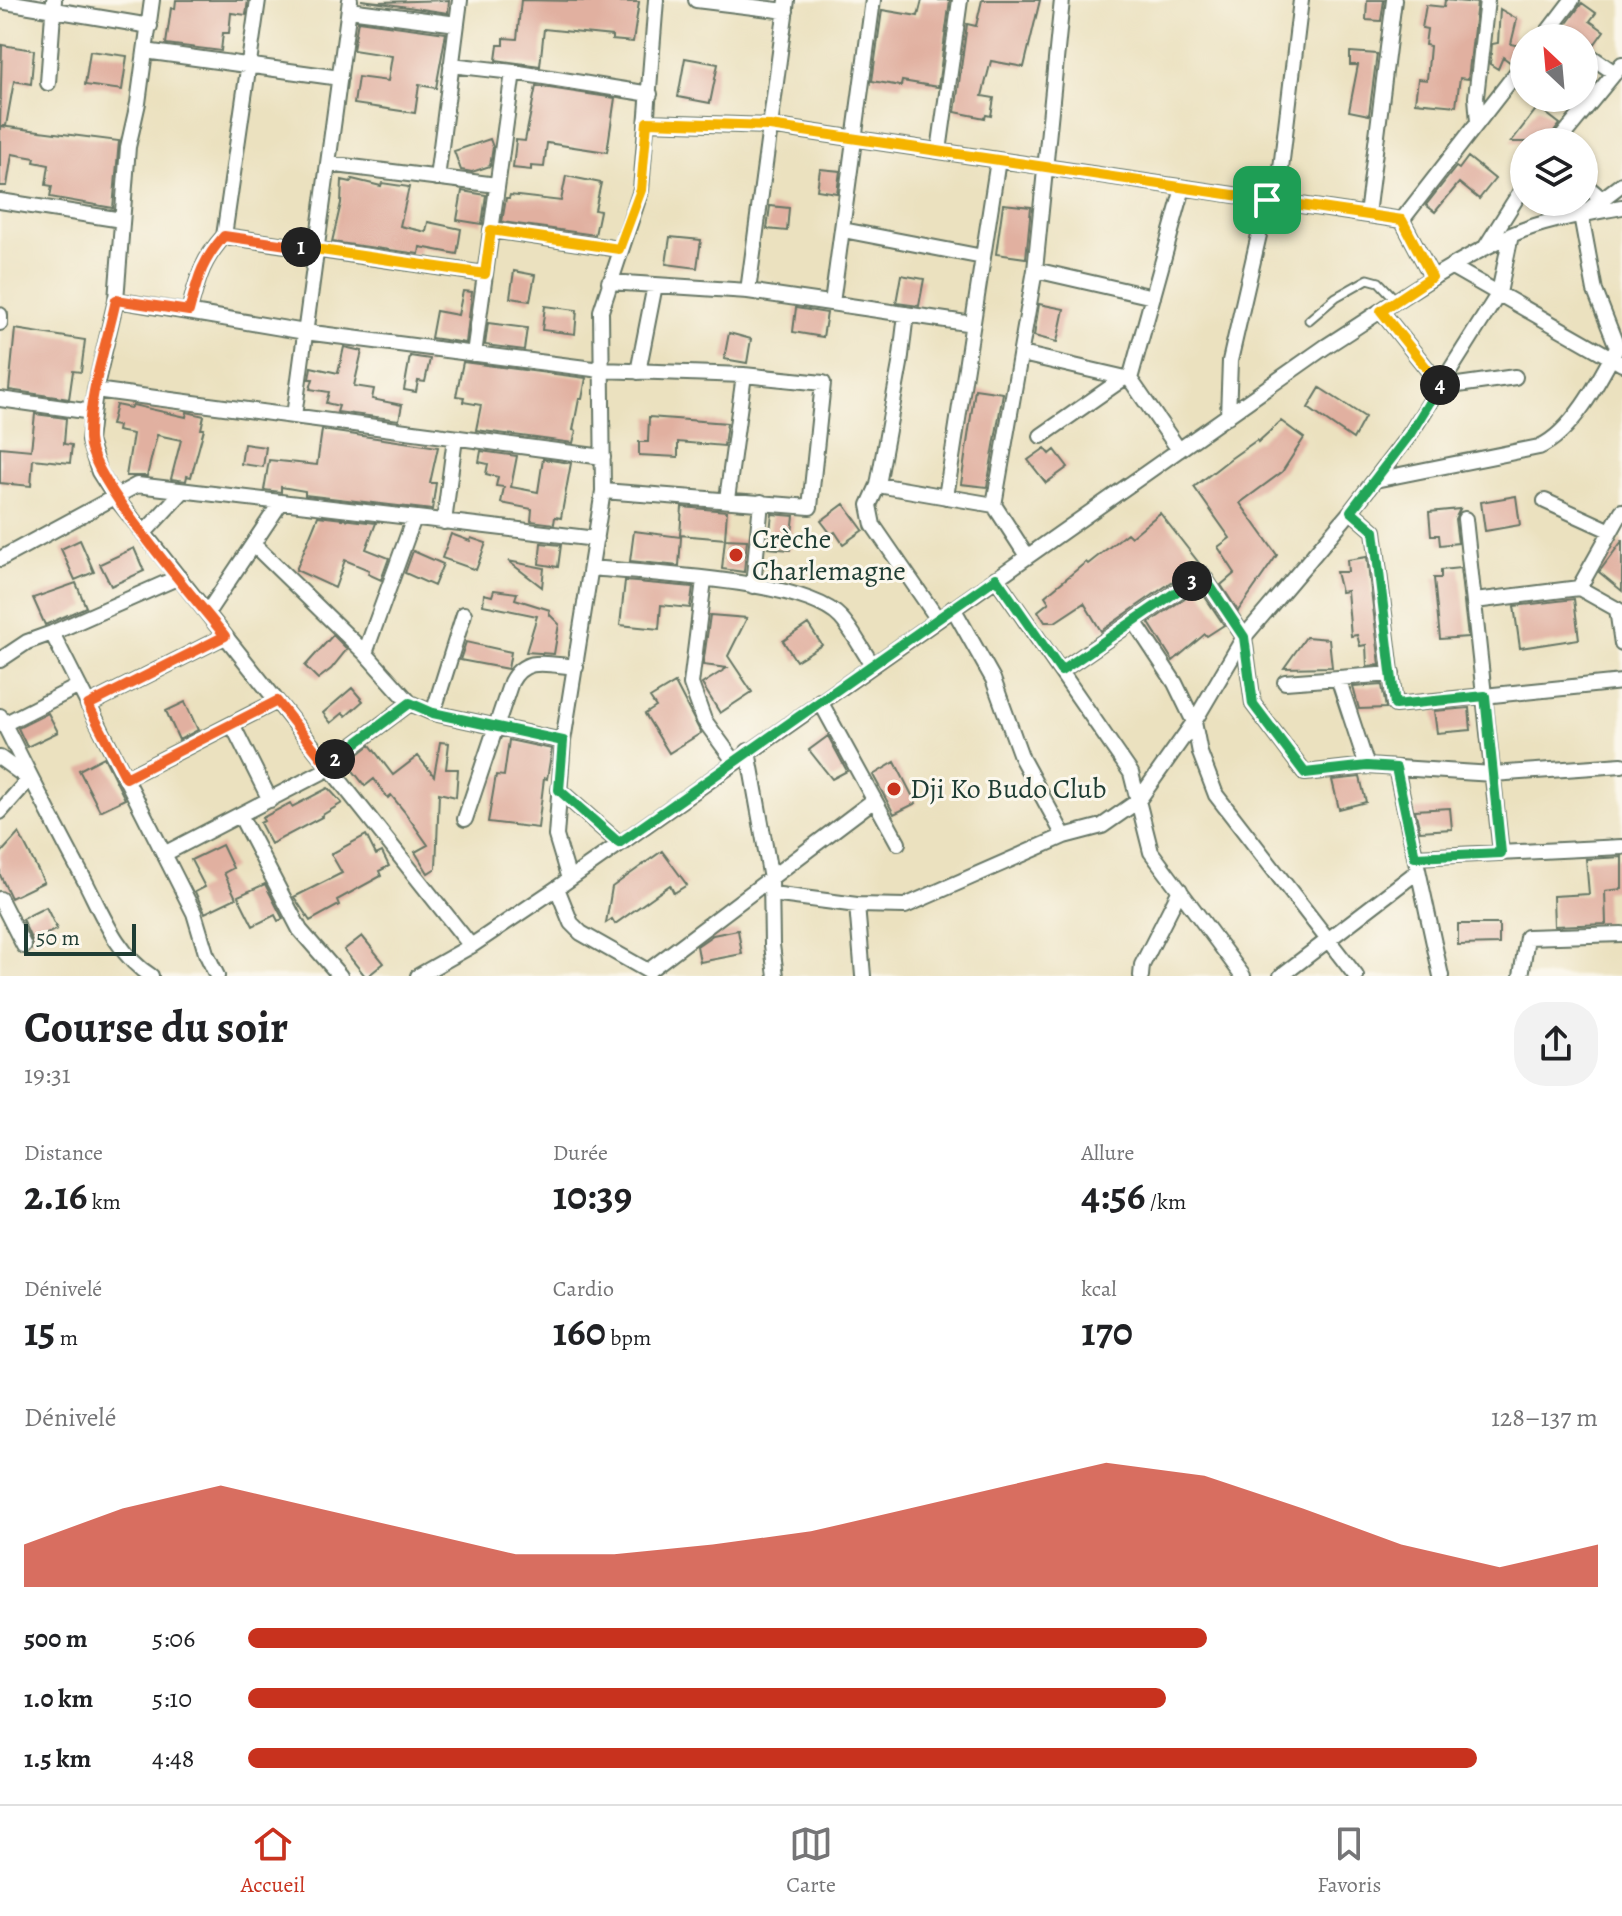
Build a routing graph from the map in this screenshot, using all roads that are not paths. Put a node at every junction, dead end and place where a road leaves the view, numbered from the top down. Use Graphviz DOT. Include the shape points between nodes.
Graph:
graph roads {
  1 [pos="152,0"];
  2 [pos="258,0"];
  3 [pos="460,0"];
  4 [pos="656,0"];
  5 [pos="696,0"];
  6 [pos="873,0"];
  7 [pos="960,0"];
  8 [pos="1062,0"];
  9 [pos="1301,0"];
  10 [pos="1394,0"];
  11 [pos="1487,0"];
  12 [pos="1572,0"];
  13 [pos="0,1"];
  14 [pos="54,4"];
  15 [pos="350,5"];
  16 [pos="786,5"];
  17 [pos="457,24"];
  18 [pos="1558,24"];
  19 [pos="150,26"];
  20 [pos="145,51"];
  21 [pos="1598,59"];
  22 [pos="451,65"];
  23 [pos="248,67"];
  24 [pos="1618,68"];
  25 [pos="513,72"];
  26 [pos="340,78"];
  27 [pos="1510,81"];
  28 [pos="48,83"];
  29 [pos="650,94"];
  30 [pos="647,122"];
  31 [pos="1478,122"];
  32 [pos="770,126"];
  33 [pos="1569,128"];
  34 [pos="854,139"];
  35 [pos="939,151"];
  36 [pos="998,160"];
  37 [pos="328,164"];
  38 [pos="1045,167"];
  39 [pos="437,178"];
  40 [pos="1622,184"];
  41 [pos="497,185"];
  42 [pos="1183,188"];
  43 [pos="1598,196"];
  44 [pos="1603,200"];
  45 [pos="0,201"];
  46 [pos="1272,201"];
  47 [pos="1598,203"];
  48 [pos="1622,207"];
  49 [pos="1510,209"];
  50 [pos="1598,212"];
  51 [pos="1367,215"];
  52 [pos="1578,216"];
  53 [pos="1581,216"];
  54 [pos="122,220"];
  55 [pos="1402,220"];
  56 [pos="491,230"];
  57 [pos="843,230"];
  58 [pos="1511,235"];
  59 [pos="224,236"];
  60 [pos="316,249"];
  61 [pos="619,249"];
  62 [pos="1485,249"];
  63 [pos="983,257"];
  64 [pos="1452,267"];
  65 [pos="1035,270"];
  66 [pos="485,274"];
  67 [pos="1432,277"];
  68 [pos="609,282"];
  69 [pos="655,285"];
  70 [pos="748,291"];
  71 [pos="1499,293"];
  72 [pos="1153,297"];
  73 [pos="116,300"];
  74 [pos="1397,301"];
  75 [pos="832,303"];
  76 [pos="189,311"];
  77 [pos="1381,311"];
  78 [pos="906,314"];
  79 [pos="0,315"];
  80 [pos="1309,320"];
  81 [pos="0,323"];
  82 [pos="973,324"];
  83 [pos="305,332"];
  84 [pos="474,354"];
  85 [pos="1022,354"];
  86 [pos="1617,361"];
  87 [pos="601,370"];
  88 [pos="638,372"];
  89 [pos="744,375"];
  90 [pos="1515,377"];
  91 [pos="1127,378"];
  92 [pos="1440,385"];
  93 [pos="95,390"];
  94 [pos="0,399"];
  95 [pos="92,412"];
  96 [pos="294,416"];
  97 [pos="1228,416"];
  98 [pos="1041,436"];
  99 [pos="455,438"];
  100 [pos="1179,450"];
  101 [pos="603,457"];
  102 [pos="1375,480"];
  103 [pos="878,485"];
  104 [pos="183,491"];
  105 [pos="603,491"];
  106 [pos="115,497"];
  107 [pos="946,497"];
  108 [pos="727,499"];
  109 [pos="1545,501"];
  110 [pos="281,502"];
  111 [pos="761,502"];
  112 [pos="994,505"];
  113 [pos="1351,511"];
  114 [pos="1622,511"];
  115 [pos="414,518"];
  116 [pos="1465,519"];
  117 [pos="444,522"];
  118 [pos="1611,531"];
  119 [pos="144,533"];
  120 [pos="596,539"];
  121 [pos="253,544"];
  122 [pos="1027,556"];
  123 [pos="0,559"];
  124 [pos="592,568"];
  125 [pos="179,577"];
  126 [pos="996,578"];
  127 [pos="704,580"];
  128 [pos="753,586"];
  129 [pos="1579,588"];
  130 [pos="1475,601"];
  131 [pos="953,608"];
  132 [pos="1620,610"];
  133 [pos="207,613"];
  134 [pos="464,614"];
  135 [pos="937,618"];
  136 [pos="1134,621"];
  137 [pos="52,633"];
  138 [pos="225,636"];
  139 [pos="1244,637"];
  140 [pos="1622,644"];
  141 [pos="365,653"];
  142 [pos="0,660"];
  143 [pos="872,664"];
  144 [pos="576,667"];
  145 [pos="1061,671"];
  146 [pos="1392,674"];
  147 [pos="1338,678"];
  148 [pos="1285,682"];
  149 [pos="1622,682"];
  150 [pos="79,686"];
  151 [pos="1485,696"];
  152 [pos="277,701"];
  153 [pos="820,701"];
  154 [pos="410,703"];
  155 [pos="88,705"];
  156 [pos="433,713"];
  157 [pos="2,720"];
  158 [pos="1194,722"];
  159 [pos="232,724"];
  160 [pos="496,726"];
  161 [pos="563,741"];
  162 [pos="748,751"];
  163 [pos="0,758"];
  164 [pos="734,761"];
  165 [pos="1622,765"];
  166 [pos="1367,766"];
  167 [pos="329,767"];
  168 [pos="1396,768"];
  169 [pos="1493,774"];
  170 [pos="126,778"];
  171 [pos="29,779"];
  172 [pos="559,790"];
  173 [pos="270,800"];
  174 [pos="874,800"];
  175 [pos="1138,801"];
  176 [pos="0,812"];
  177 [pos="240,815"];
  178 [pos="465,819"];
  179 [pos="1064,836"];
  180 [pos="619,843"];
  181 [pos="898,843"];
  182 [pos="1622,847"];
  183 [pos="1501,853"];
  184 [pos="164,854"];
  185 [pos="1417,864"];
  186 [pos="563,883"];
  187 [pos="772,886"];
  188 [pos="1180,890"];
  189 [pos="0,899"];
  190 [pos="857,905"];
  191 [pos="1622,934"];
  192 [pos="1328,939"];
  193 [pos="24,946"];
  194 [pos="471,946"];
  195 [pos="654,974"];
  196 [pos="151,976"];
  197 [pos="217,976"];
  198 [pos="340,976"];
  199 [pos="418,976"];
  200 [pos="776,976"];
  201 [pos="863,976"];
  202 [pos="1141,976"];
  203 [pos="1243,976"];
  204 [pos="1281,976"];
  205 [pos="1356,976"];
  206 [pos="1441,976"];
  207 [pos="1521,976"];
  1 -- 19 [label="street"];
  2 -- 23 [label="street"];
  3 -- 17 [label="street"];
  4 -- 29 [label="street"];
  5 -- 16 [label="street"];
  6 -- 34 [label="street"];
  7 -- 35 [label="street"];
  8 -- 38 [label="street"];
  9 -- 46 [label="street"];
  10 -- 51 [label="street"];
  11 -- 31 [label="street"];
  12 -- 18 [label="street"];
  13 -- 14 [label="street"];
  14 -- 19 [label="street"];
  14 -- 28 [label="street"];
  15 -- 17 [label="street"];
  15 -- 26 [label="street"];
  16 -- 32 [label="street"];
  17 -- 22 [label="street"];
  19 -- 20 [label="street"];
  20 -- 23 [label="street"];
  20 -- 54 [label="street"];
  21 -- 24 [label="street"];
  22 -- 25 [label="street"];
  22 -- 39 [label="street"];
  23 -- 26 [label="street"];
  23 -- 59 [label="street"];
  24 -- 33 [label="street"];
  25 -- 29 [label="street"];
  25 -- 41 [label="street"];
  26 -- 37 [label="street"];
  27 -- 31 [label="street"];
  29 -- 30 [label="street"];
  30 -- 32 [label="street"];
  30 -- 61 [label="street" via="641,190"];
  31 -- 55 [label="street"];
  32 -- 34 [label="street"];
  32 -- 70 [label="street"];
  34 -- 35 [label="street"];
  34 -- 57 [label="street"];
  35 -- 36 [label="street"];
  36 -- 38 [label="street"];
  36 -- 63 [label="street"];
  37 -- 39 [label="street"];
  37 -- 60 [label="street"];
  38 -- 42 [label="street"];
  38 -- 65 [label="street"];
  39 -- 41 [label="street"];
  40 -- 44 [label="street"];
  41 -- 56 [label="street"];
  42 -- 46 [label="street"];
  42 -- 72 [label="street"];
  43 -- 44 [label="street"];
  44 -- 47 [label="street"];
  45 -- 54 [label="street"];
  46 -- 51 [label="street"];
  46 -- 97 [label="street" via="1230,361"];
  48 -- 50 [label="street"];
  49 -- 62 [label="street"];
  51 -- 55 [label="street"];
  52 -- 58 [label="street"];
  53 -- 86 [label="street" via="1595,291 1617,347"];
  54 -- 73 [label="street"];
  55 -- 67 [label="street"];
  56 -- 61 [label="street"];
  56 -- 66 [label="street"];
  57 -- 63 [label="street"];
  57 -- 75 [label="street"];
  58 -- 62 [label="street"];
  58 -- 71 [label="street"];
  59 -- 60 [label="street"];
  59 -- 76 [label="street" via="200,269"];
  60 -- 66 [label="street"];
  60 -- 83 [label="street"];
  61 -- 68 [label="street"];
  62 -- 64 [label="street"];
  63 -- 82 [label="street"];
  64 -- 67 [label="street"];
  64 -- 71 [label="street"];
  65 -- 72 [label="street"];
  65 -- 85 [label="street"];
  66 -- 84 [label="street"];
  67 -- 74 [label="street"];
  68 -- 69 [label="street"];
  68 -- 87 [label="street" via="601,311"];
  69 -- 70 [label="street"];
  69 -- 88 [label="street"];
  70 -- 75 [label="street"];
  71 -- 86 [label="street"];
  71 -- 92 [label="street"];
  72 -- 91 [label="street"];
  73 -- 76 [label="street"];
  73 -- 93 [label="street"];
  74 -- 77 [label="street"];
  74 -- 80 [label="lane" via="1379,282 1368,279"];
  75 -- 78 [label="street"];
  76 -- 83 [label="street"];
  77 -- 92 [label="street"];
  77 -- 97 [label="street"];
  78 -- 82 [label="street"];
  78 -- 103 [label="street"];
  79 -- 81 [label="street"];
  82 -- 107 [label="street"];
  83 -- 84 [label="street"];
  83 -- 96 [label="street"];
  84 -- 87 [label="street"];
  85 -- 91 [label="street"];
  85 -- 112 [label="street"];
  86 -- 102 [label="street" via="1550,442"];
  87 -- 88 [label="street"];
  87 -- 101 [label="street"];
  88 -- 89 [label="street"];
  89 -- 108 [label="street"];
  89 -- 111 [label="street" via="823,383 810,507"];
  90 -- 92 [label="street"];
  91 -- 98 [label="street"];
  91 -- 100 [label="street"];
  92 -- 102 [label="street"];
  93 -- 95 [label="street"];
  93 -- 96 [label="street"];
  94 -- 95 [label="street"];
  95 -- 106 [label="street" via="89,441"];
  96 -- 99 [label="street"];
  97 -- 100 [label="street"];
  99 -- 101 [label="street"];
  99 -- 117 [label="street"];
  100 -- 122 [label="street"];
  101 -- 105 [label="street"];
  102 -- 113 [label="street"];
  103 -- 107 [label="street"];
  103 -- 135 [label="street" via="869,505 873,525"];
  104 -- 106 [label="street" via="137,485"];
  104 -- 110 [label="street"];
  104 -- 119 [label="street"];
  105 -- 108 [label="street"];
  105 -- 120 [label="street"];
  106 -- 119 [label="street"];
  106 -- 123 [label="street"];
  107 -- 112 [label="street"];
  108 -- 111 [label="street"];
  109 -- 118 [label="street"];
  110 -- 115 [label="street"];
  110 -- 121 [label="street"];
  111 -- 128 [label="street"];
  112 -- 122 [label="street"];
  113 -- 139 [label="street"];
  113 -- 146 [label="street" via="1374,531"];
  114 -- 118 [label="street"];
  115 -- 117 [label="street"];
  115 -- 141 [label="street"];
  116 -- 130 [label="street"];
  117 -- 120 [label="street"];
  118 -- 129 [label="street"];
  119 -- 125 [label="street"];
  120 -- 124 [label="street"];
  121 -- 133 [label="street"];
  121 -- 141 [label="street"];
  122 -- 126 [label="street"];
  124 -- 127 [label="street"];
  124 -- 144 [label="street"];
  125 -- 133 [label="street"];
  125 -- 137 [label="street"];
  126 -- 131 [label="street"];
  126 -- 145 [label="street"];
  127 -- 128 [label="street"];
  127 -- 164 [label="street" via="691,684 704,720"];
  128 -- 143 [label="street" via="824,606 841,618"];
  129 -- 130 [label="street"];
  129 -- 132 [label="street"];
  130 -- 151 [label="street"];
  131 -- 135 [label="street"];
  131 -- 179 [label="street" via="993,679 1022,759"];
  132 -- 140 [label="street"];
  133 -- 138 [label="street"];
  134 -- 156 [label="street"];
  135 -- 143 [label="street"];
  136 -- 139 [label="street" via="1202,574"];
  136 -- 145 [label="street"];
  136 -- 158 [label="street"];
  137 -- 142 [label="street"];
  137 -- 150 [label="street"];
  138 -- 152 [label="street"];
  138 -- 155 [label="street"];
  139 -- 158 [label="street"];
  139 -- 166 [label="street" via="1253,704 1305,773"];
  141 -- 154 [label="street"];
  143 -- 153 [label="street"];
  144 -- 160 [label="street" via="520,667"];
  144 -- 161 [label="street"];
  145 -- 175 [label="street" via="1131,773"];
  146 -- 147 [label="street"];
  146 -- 151 [label="street" via="1395,705"];
  147 -- 148 [label="street"];
  147 -- 166 [label="street"];
  149 -- 151 [label="street"];
  150 -- 155 [label="street"];
  150 -- 157 [label="street"];
  151 -- 169 [label="street"];
  152 -- 159 [label="street"];
  152 -- 167 [label="street"];
  153 -- 162 [label="street"];
  153 -- 174 [label="street"];
  154 -- 156 [label="street"];
  154 -- 167 [label="street"];
  155 -- 170 [label="street"];
  156 -- 160 [label="street"];
  157 -- 171 [label="street"];
  158 -- 175 [label="street"];
  158 -- 192 [label="street" via="1216,795"];
  159 -- 170 [label="street"];
  159 -- 173 [label="street"];
  160 -- 161 [label="street"];
  160 -- 178 [label="street"];
  161 -- 172 [label="street"];
  162 -- 164 [label="street"];
  162 -- 187 [label="street"];
  163 -- 171 [label="street"];
  164 -- 180 [label="street"];
  165 -- 169 [label="street"];
  166 -- 168 [label="street"];
  167 -- 173 [label="street"];
  167 -- 194 [label="street"];
  168 -- 169 [label="street"];
  168 -- 185 [label="street"];
  169 -- 183 [label="street"];
  170 -- 184 [label="street"];
  171 -- 176 [label="street"];
  171 -- 196 [label="street" via="116,938"];
  172 -- 180 [label="street"];
  172 -- 186 [label="street" via="556,836"];
  173 -- 177 [label="street"];
  174 -- 181 [label="street"];
  174 -- 187 [label="street"];
  175 -- 179 [label="street" via="1102,826"];
  175 -- 188 [label="street" via="1151,852"];
  177 -- 184 [label="street"];
  177 -- 198 [label="street" via="300,930"];
  179 -- 190 [label="street" via="905,906"];
  180 -- 186 [label="street"];
  182 -- 183 [label="street"];
  183 -- 185 [label="street"];
  184 -- 197 [label="street" via="194,913"];
  185 -- 192 [label="street"];
  185 -- 206 [label="street"];
  186 -- 194 [label="street"];
  186 -- 195 [label="street" via="571,923"];
  187 -- 190 [label="street"];
  187 -- 195 [label="street"];
  187 -- 200 [label="street"];
  188 -- 202 [label="street"];
  188 -- 203 [label="street"];
  189 -- 193 [label="street"];
  190 -- 201 [label="street"];
  191 -- 207 [label="street" via="1527,937"];
  192 -- 204 [label="street"];
  192 -- 205 [label="street"];
  194 -- 199 [label="street"];
}
